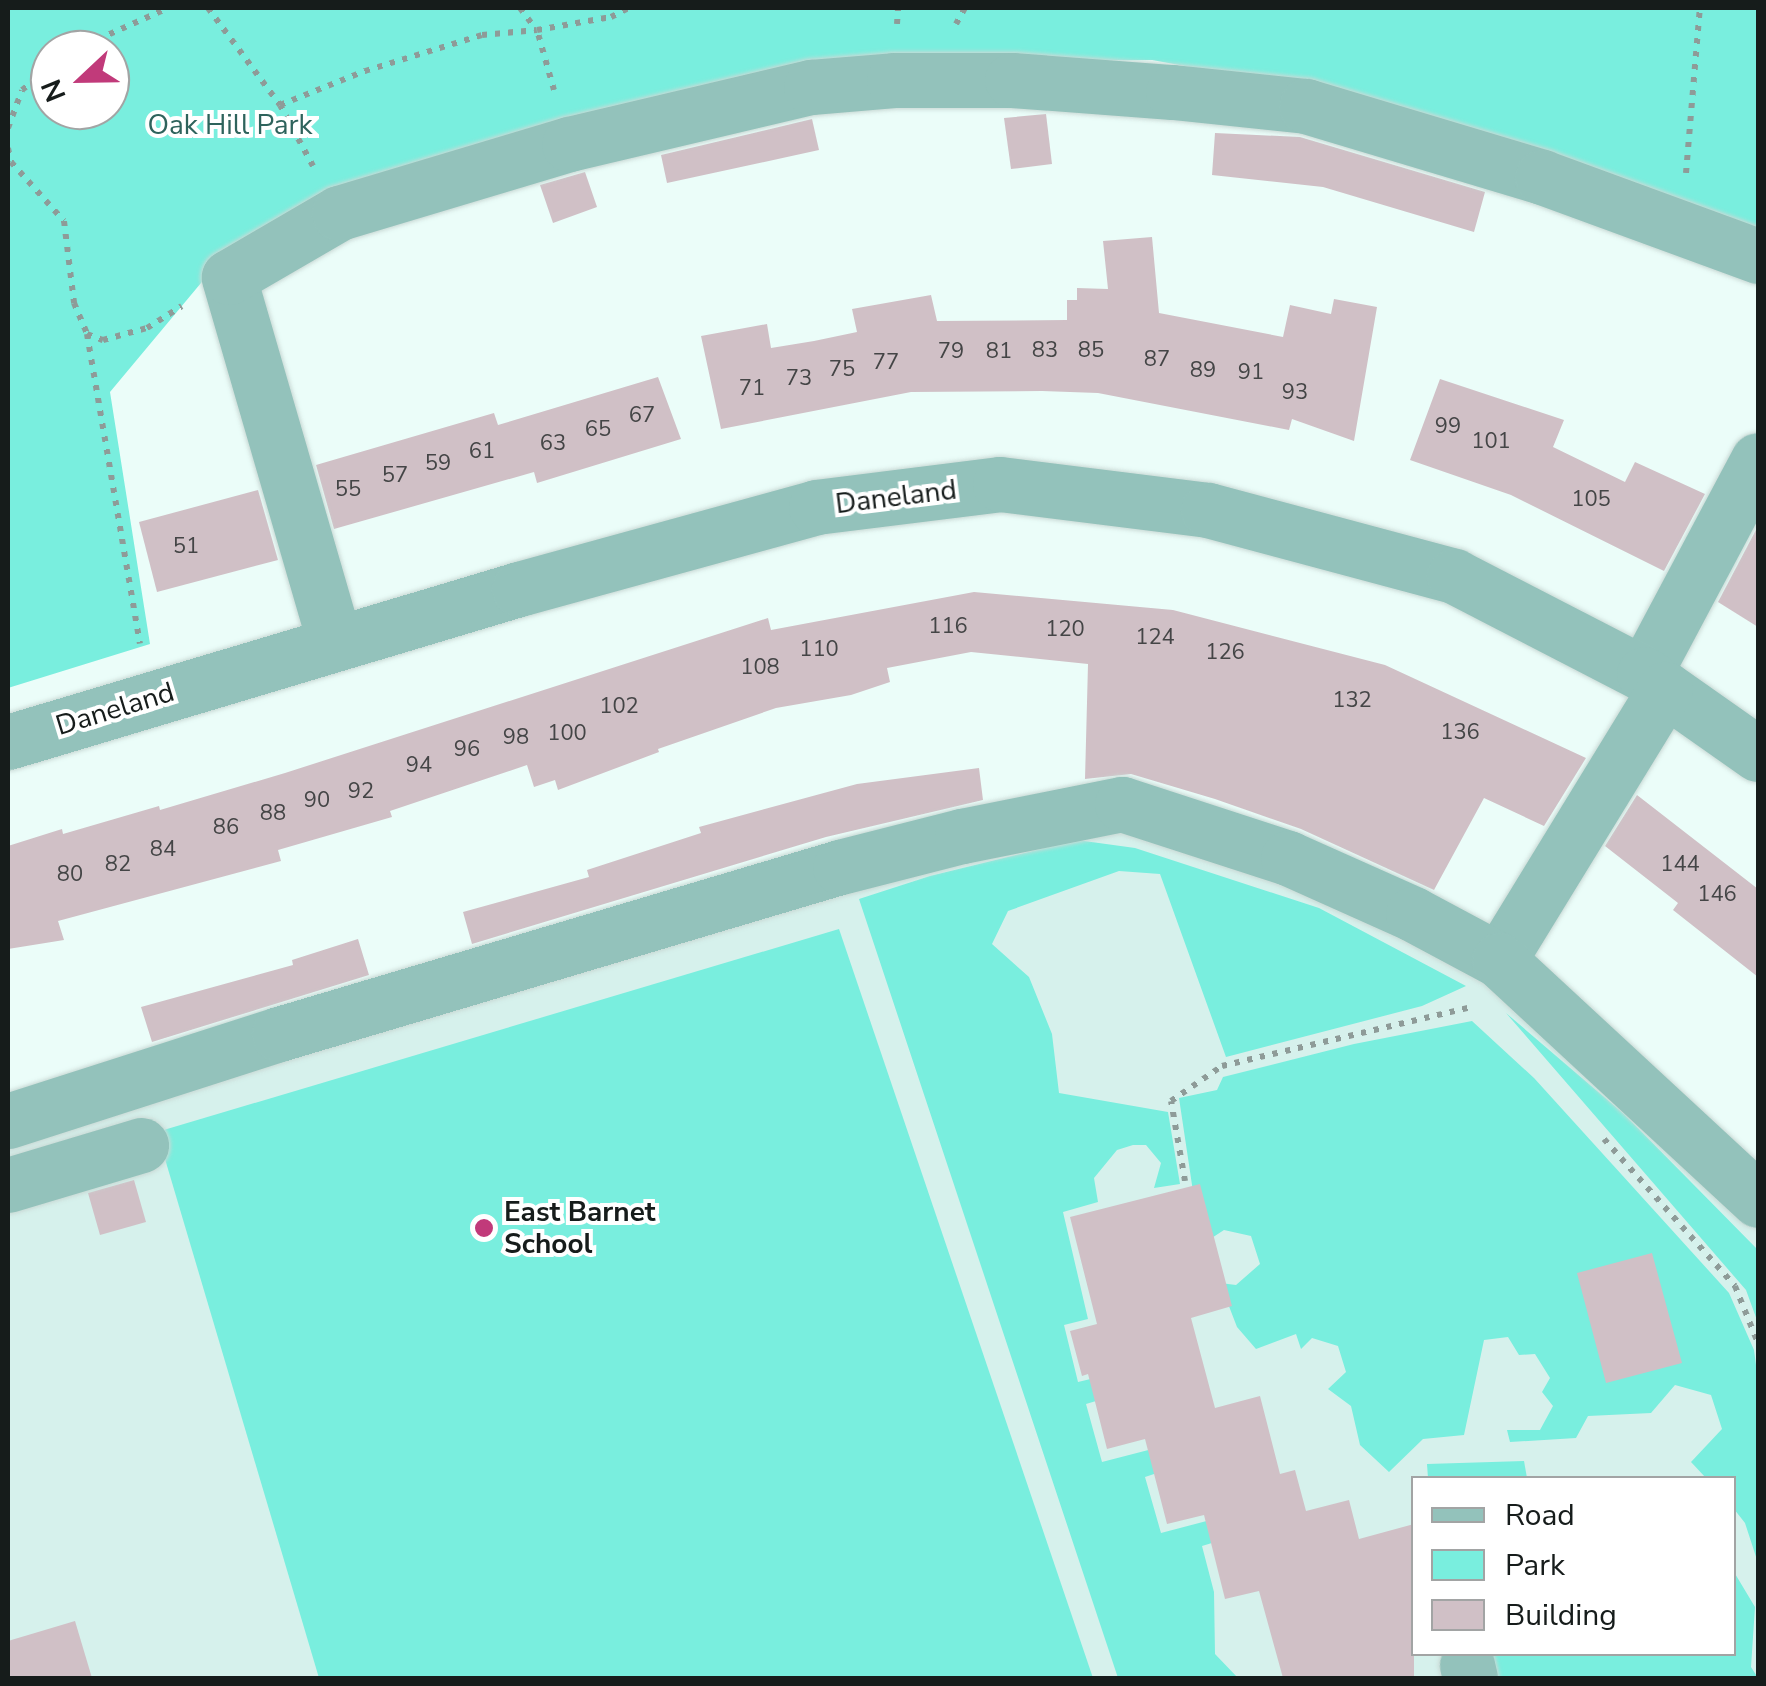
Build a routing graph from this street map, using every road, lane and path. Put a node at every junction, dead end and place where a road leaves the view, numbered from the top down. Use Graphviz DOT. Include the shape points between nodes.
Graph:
graph roads {
  1 [pos="168,8"];
  2 [pos="208,8"];
  3 [pos="520,8"];
  4 [pos="629,8"];
  5 [pos="965,8"];
  6 [pos="1700,8"];
  7 [pos="955,26"];
  8 [pos="119,30"];
  9 [pos="537,30"];
  10 [pos="30,84"];
  11 [pos="280,105"];
  12 [pos="8,128"];
  13 [pos="569,144"];
  14 [pos="8,148"];
  15 [pos="339,214"];
  16 [pos="1682,224"];
  17 [pos="1758,256"];
  18 [pos="228,276"];
  19 [pos="87,334"];
  20 [pos="1758,460"];
  21 [pos="335,643"];
  22 [pos="1655,681"];
  23 [pos="149,699"];
  24 [pos="8,742"];
  25 [pos="1758,754"];
  26 [pos="1499,960"];
  27 [pos="1485,1019"];
  28 [pos="8,1121"];
  29 [pos="1603,1138"];
  30 [pos="141,1145"];
  31 [pos="1184,1181"];
  32 [pos="8,1185"];
  33 [pos="1758,1200"];
  34 [pos="1758,1343"];
  1 -- 8 [label="path"];
  2 -- 11 [label="path"];
  3 -- 9 [label="path"];
  4 -- 9 [label="path"];
  5 -- 7 [label="path"];
  6 -- 16 [label="path"];
  9 -- 11 [label="path" via="482,35"];
  9 -- 13 [label="path"];
  10 -- 12 [label="path"];
  11 -- 15 [label="path"];
  13 -- 15 [label="street"];
  13 -- 16 [label="street" via="811,87 1012,80 1306,106"];
  14 -- 19 [label="path" via="12,162 64,221 74,303"];
  15 -- 18 [label="street"];
  16 -- 17 [label="street"];
  18 -- 19 [label="path" via="147,328 103,340"];
  18 -- 21 [label="street"];
  19 -- 23 [label="path"];
  20 -- 22 [label="street"];
  21 -- 22 [label="street, Daneland" via="816,507 1000,484 1208,510 1454,576"];
  21 -- 23 [label="street, Daneland"];
  22 -- 25 [label="street, Daneland"];
  22 -- 26 [label="street"];
  23 -- 24 [label="street, Daneland"];
  26 -- 28 [label="street" via="1288,858 1122,804 840,867"];
  26 -- 33 [label="street"];
  27 -- 31 [label="path" via="1472,1007 1222,1066 1171,1101"];
  29 -- 34 [label="path" via="1735,1286"];
  30 -- 32 [label="street"];
}
